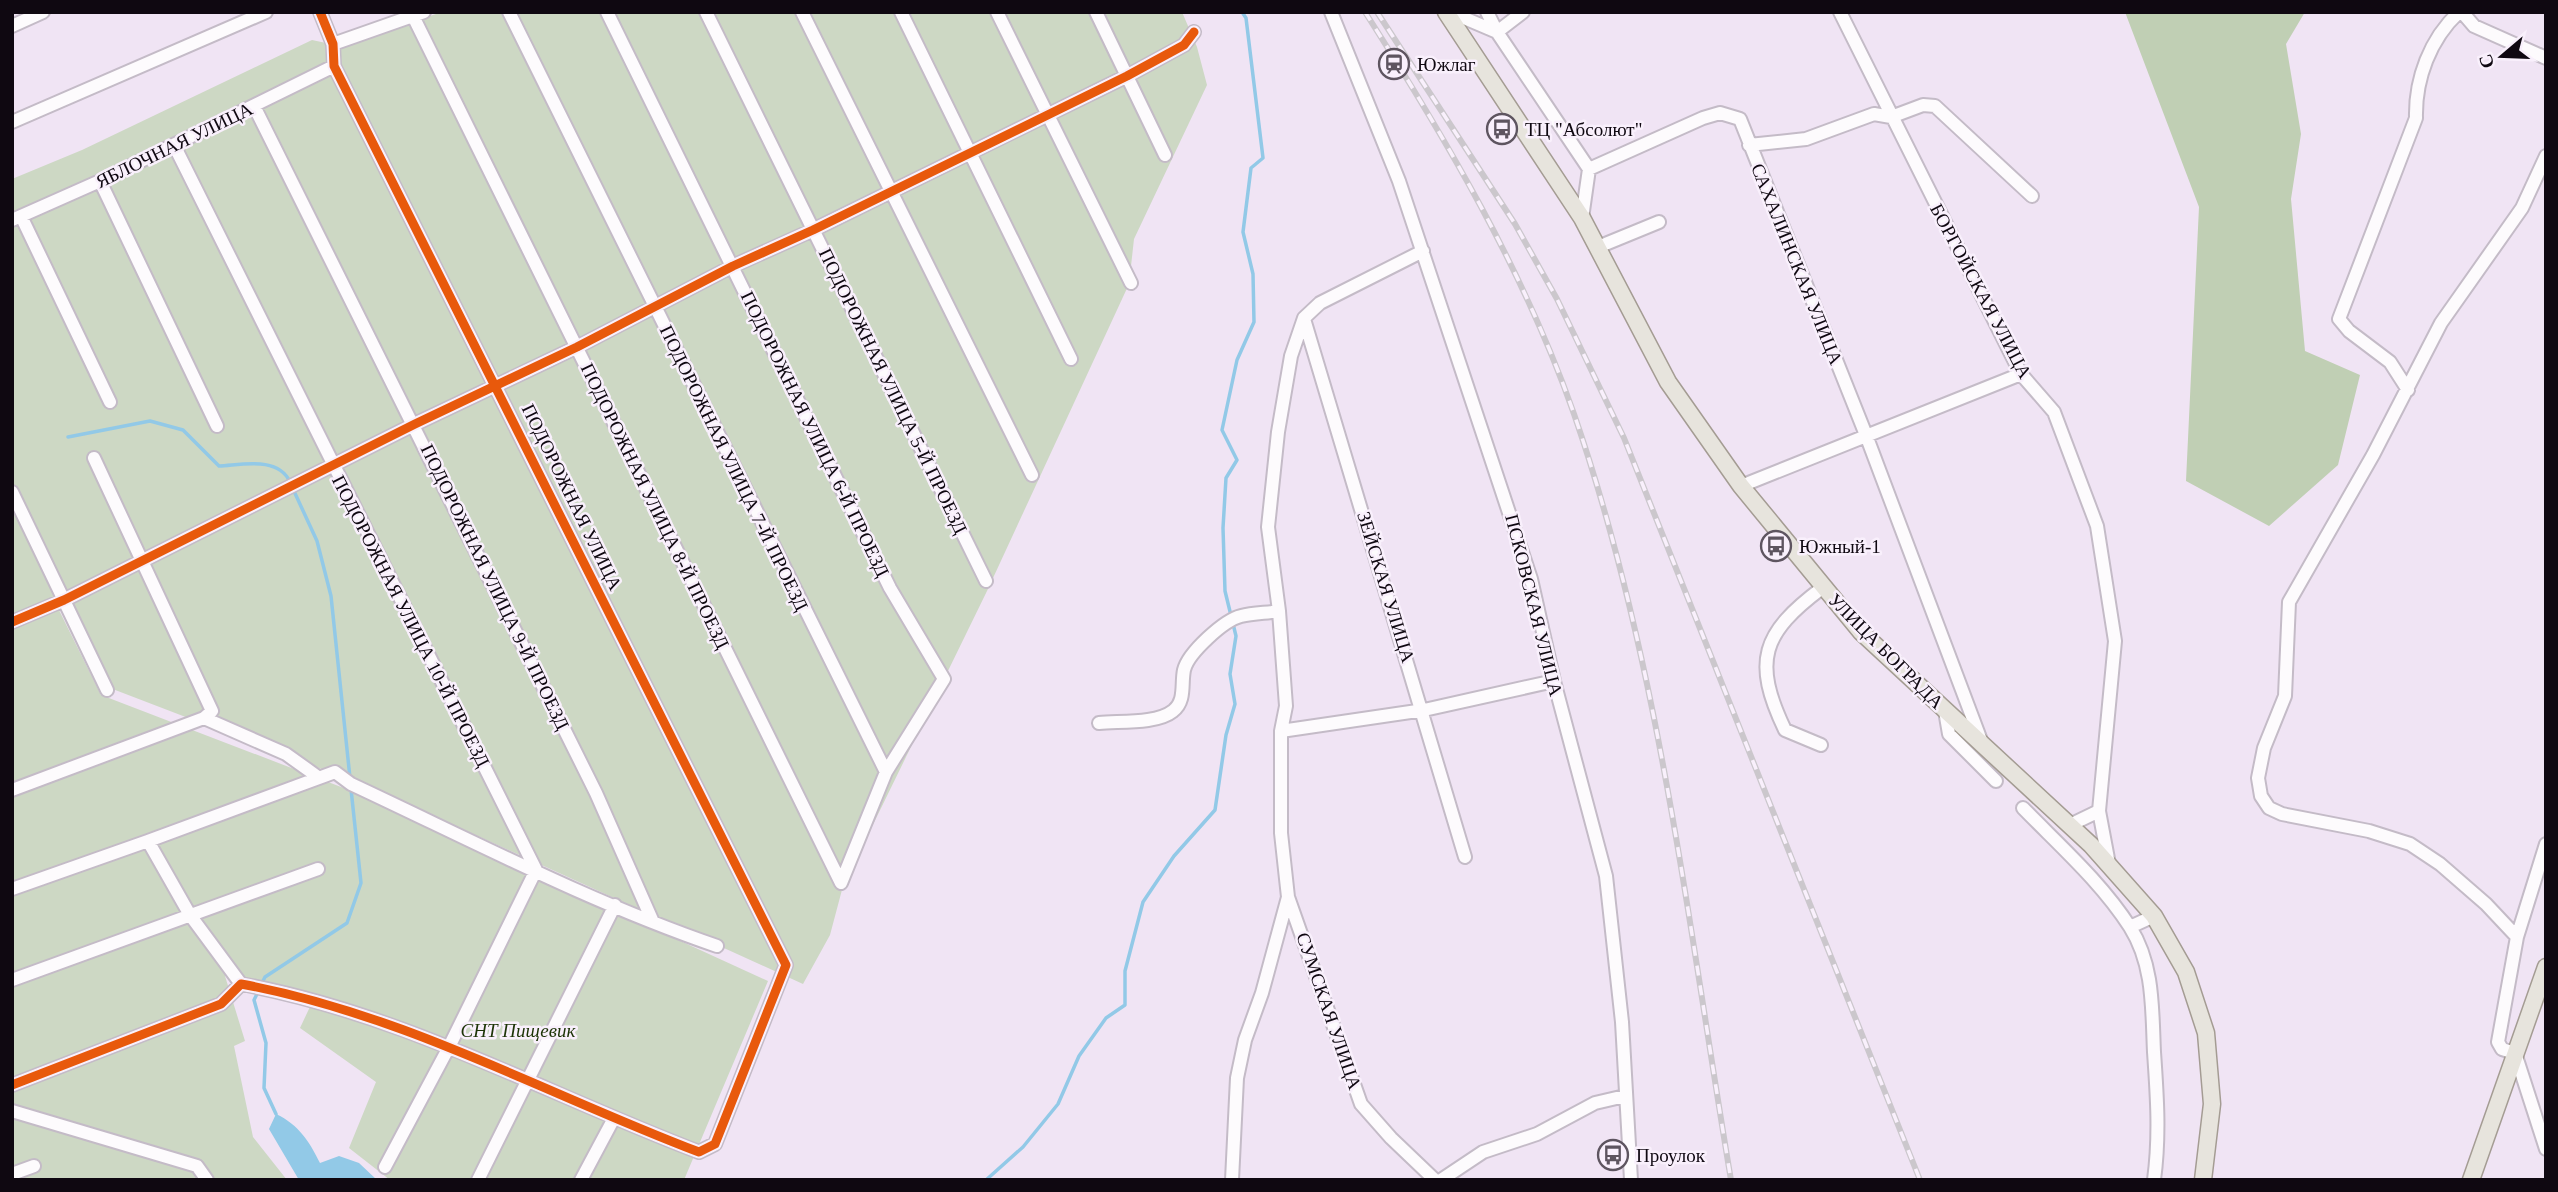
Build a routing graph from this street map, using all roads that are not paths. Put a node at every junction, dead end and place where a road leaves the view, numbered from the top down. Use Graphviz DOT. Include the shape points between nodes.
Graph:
graph roads {
  1 [pos="43,12"];
  2 [pos="266,12"];
  3 [pos="320,12"];
  4 [pos="509,12"];
  5 [pos="607,12"];
  6 [pos="706,12"];
  7 [pos="802,12"];
  8 [pos="901,12"];
  9 [pos="997,12"];
  10 [pos="1096,12"];
  11 [pos="1331,12"];
  12 [pos="1448,12"];
  13 [pos="1487,12"];
  14 [pos="1523,12"];
  15 [pos="1840,12"];
  16 [pos="2460,12"];
  17 [pos="418,14"];
  18 [pos="12,26"];
  19 [pos="1194,32"];
  20 [pos="1497,32"];
  21 [pos="333,44"];
  22 [pos="2546,58"];
  23 [pos="334,66"];
  24 [pos="1128,76"];
  25 [pos="254,106"];
  26 [pos="1048,114"];
  27 [pos="1891,117"];
  28 [pos="12,122"];
  29 [pos="174,145"];
  30 [pos="1749,145"];
  31 [pos="968,153"];
  32 [pos="1166,155"];
  33 [pos="2546,156"];
  34 [pos="1589,169"];
  35 [pos="100,181"];
  36 [pos="891,192"];
  37 [pos="2032,197"];
  38 [pos="17,218"];
  39 [pos="1582,218"];
  40 [pos="1659,222"];
  41 [pos="814,230"];
  42 [pos="1598,247"];
  43 [pos="1423,251"];
  44 [pos="733,267"];
  45 [pos="1131,283"];
  46 [pos="655,307"];
  47 [pos="1304,318"];
  48 [pos="577,347"];
  49 [pos="1071,359"];
  50 [pos="2021,374"];
  51 [pos="497,385"];
  52 [pos="2408,390"];
  53 [pos="110,402"];
  54 [pos="415,424"];
  55 [pos="217,426"];
  56 [pos="1866,435"];
  57 [pos="94,458"];
  58 [pos="333,465"];
  59 [pos="1032,475"];
  60 [pos="1741,486"];
  61 [pos="12,492"];
  62 [pos="141,561"];
  63 [pos="986,581"];
  64 [pos="1822,588"];
  65 [pos="64,600"];
  66 [pos="1279,611"];
  67 [pos="12,622"];
  68 [pos="1554,681"];
  69 [pos="107,691"];
  70 [pos="1424,710"];
  71 [pos="1945,711"];
  72 [pos="204,718"];
  73 [pos="1099,723"];
  74 [pos="1280,731"];
  75 [pos="1821,745"];
  76 [pos="1984,747"];
  77 [pos="886,772"];
  78 [pos="318,777"];
  79 [pos="1996,781"];
  80 [pos="12,790"];
  81 [pos="2023,808"];
  82 [pos="2099,811"];
  83 [pos="2070,825"];
  84 [pos="148,841"];
  85 [pos="2546,844"];
  86 [pos="1465,857"];
  87 [pos="2109,864"];
  88 [pos="318,869"];
  89 [pos="536,870"];
  90 [pos="12,889"];
  91 [pos="1288,897"];
  92 [pos="615,905"];
  93 [pos="190,915"];
  94 [pos="2154,916"];
  95 [pos="653,922"];
  96 [pos="2130,928"];
  97 [pos="2517,937"];
  98 [pos="717,946"];
  99 [pos="2546,967"];
  100 [pos="12,980"];
  101 [pos="241,984"];
  102 [pos="450,1045"];
  103 [pos="2515,1053"];
  104 [pos="529,1079"];
  105 [pos="12,1085"];
  106 [pos="1625,1096"];
  107 [pos="12,1111"];
  108 [pos="613,1120"];
  109 [pos="2546,1149"];
  110 [pos="34,1166"];
  111 [pos="385,1167"];
  112 [pos="12,1174"];
  113 [pos="1434,1179"];
  114 [pos="207,1180"];
  115 [pos="478,1180"];
  116 [pos="581,1180"];
  117 [pos="1232,1180"];
  118 [pos="1631,1180"];
  119 [pos="2154,1180"];
  120 [pos="2203,1180"];
  121 [pos="2471,1180"];
  1 -- 18 [label="street"];
  2 -- 28 [label="street"];
  3 -- 21 [label="street, ПОДОРОЖНАЯ УЛИЦА"];
  4 -- 46 [label="street, ПОДОРОЖНАЯ УЛИЦА 7-Й ПРОЕЗД"];
  5 -- 44 [label="street, ПОДОРОЖНАЯ УЛИЦА 6-Й ПРОЕЗД"];
  6 -- 41 [label="street, ПОДОРОЖНАЯ УЛИЦА 5-Й ПРОЕЗД"];
  7 -- 36 [label="street"];
  8 -- 31 [label="street"];
  9 -- 26 [label="street"];
  10 -- 24 [label="street"];
  11 -- 43 [label="street, ПСКОВСКАЯ УЛИЦА"];
  12 -- 20 [label="street"];
  12 -- 39 [label="main road, УЛИЦА БОГРАДА"];
  13 -- 20 [label="street"];
  14 -- 20 [label="street"];
  15 -- 27 [label="street, БОРГОЙСКАЯ УЛИЦА"];
  16 -- 22 [label="street" via="2474,26"];
  16 -- 52 [label="street" via="2441,29 2423,70 2415,95 2416,118 2339,318 2390,362"];
  17 -- 21 [label="street"];
  17 -- 48 [label="street, ПОДОРОЖНАЯ УЛИЦА 8-Й ПРОЕЗД"];
  19 -- 24 [label="street" via="1184,45"];
  20 -- 34 [label="street"];
  21 -- 23 [label="street, ПОДОРОЖНАЯ УЛИЦА"];
  23 -- 25 [label="street, ЯБЛОЧНАЯ УЛИЦА"];
  23 -- 51 [label="street, ПОДОРОЖНАЯ УЛИЦА"];
  24 -- 26 [label="street"];
  24 -- 32 [label="street"];
  25 -- 29 [label="street, ЯБЛОЧНАЯ УЛИЦА"];
  25 -- 54 [label="street, ПОДОРОЖНАЯ УЛИЦА 9-Й ПРОЕЗД"];
  26 -- 31 [label="street"];
  26 -- 45 [label="street"];
  27 -- 30 [label="street" via="1874,114 1806,139"];
  27 -- 37 [label="street" via="1923,105 1935,106"];
  27 -- 50 [label="street, БОРГОЙСКАЯ УЛИЦА"];
  29 -- 35 [label="street, ЯБЛОЧНАЯ УЛИЦА"];
  29 -- 58 [label="street, ПОДОРОЖНАЯ УЛИЦА 10-Й ПРОЕЗД"];
  30 -- 34 [label="street, САХАЛИНСКАЯ УЛИЦА" via="1740,119 1720,113"];
  30 -- 56 [label="street, САХАЛИНСКАЯ УЛИЦА"];
  31 -- 36 [label="street"];
  31 -- 49 [label="street"];
  33 -- 52 [label="street" via="2522,208 2441,323"];
  34 -- 39 [label="street"];
  35 -- 38 [label="street, ЯБЛОЧНАЯ УЛИЦА"];
  35 -- 55 [label="street"];
  36 -- 41 [label="street"];
  36 -- 59 [label="street"];
  38 -- 53 [label="street"];
  39 -- 42 [label="main road, УЛИЦА БОГРАДА"];
  40 -- 42 [label="street"];
  41 -- 44 [label="street"];
  41 -- 63 [label="street, ПОДОРОЖНАЯ УЛИЦА 5-Й ПРОЕЗД"];
  42 -- 60 [label="main road, УЛИЦА БОГРАДА" via="1668,383"];
  43 -- 47 [label="street" via="1320,303"];
  43 -- 68 [label="street, ПСКОВСКАЯ УЛИЦА" via="1531,579"];
  44 -- 46 [label="street"];
  44 -- 77 [label="street, ПОДОРОЖНАЯ УЛИЦА 6-Й ПРОЕЗД" via="890,588 944,680"];
  46 -- 48 [label="street"];
  46 -- 77 [label="street, ПОДОРОЖНАЯ УЛИЦА 7-Й ПРОЕЗД"];
  47 -- 66 [label="street" via="1289,369 1268,527"];
  47 -- 70 [label="street, ЗЕЙСКАЯ УЛИЦА"];
  48 -- 51 [label="street"];
  48 -- 77 [label="street, ПОДОРОЖНАЯ УЛИЦА 8-Й ПРОЕЗД" via="841,883"];
  50 -- 56 [label="street"];
  50 -- 82 [label="street, БОРГОЙСКАЯ УЛИЦА" via="2054,412 2097,526 2115,641"];
  51 -- 54 [label="street"];
  51 -- 108 [label="street, ПОДОРОЖНАЯ УЛИЦА" via="786,965 715,1144 699,1152"];
  52 -- 97 [label="street" via="2289,602 2285,696 2264,748 2260,796 2269,808 2283,814 2410,844 2440,864"];
  54 -- 58 [label="street"];
  54 -- 95 [label="street, ПОДОРОЖНАЯ УЛИЦА 9-Й ПРОЕЗД" via="596,793"];
  56 -- 60 [label="street"];
  56 -- 76 [label="street, САХАЛИНСКАЯ УЛИЦА"];
  57 -- 62 [label="street"];
  58 -- 62 [label="street"];
  58 -- 89 [label="street, ПОДОРОЖНАЯ УЛИЦА 10-Й ПРОЕЗД"];
  60 -- 64 [label="main road, УЛИЦА БОГРАДА"];
  61 -- 65 [label="street"];
  62 -- 65 [label="street"];
  62 -- 72 [label="street" via="206,693 212,710"];
  64 -- 71 [label="main road, УЛИЦА БОГРАДА" via="1861,632"];
  64 -- 75 [label="street" via="1776,630 1764,663 1767,686 1785,730"];
  65 -- 67 [label="street"];
  65 -- 69 [label="street"];
  66 -- 73 [label="street" via="1241,616 1220,626 1189,660 1181,701 1173,712"];
  66 -- 74 [label="street" via="1286,706"];
  68 -- 70 [label="street"];
  68 -- 106 [label="street, ПСКОВСКАЯ УЛИЦА" via="1606,876"];
  70 -- 74 [label="street"];
  70 -- 86 [label="street, ЗЕЙСКАЯ УЛИЦА"];
  71 -- 76 [label="main road, УЛИЦА БОГРАДА"];
  71 -- 79 [label="street" via="1950,734"];
  72 -- 78 [label="street" via="286,754"];
  72 -- 80 [label="street"];
  74 -- 91 [label="street" via="1281,833"];
  76 -- 83 [label="main road, УЛИЦА БОГРАДА"];
  78 -- 84 [label="street"];
  78 -- 89 [label="street" via="335,772 351,784"];
  81 -- 96 [label="street" via="2103,889"];
  82 -- 83 [label="street"];
  82 -- 87 [label="street, БОРГОЙСКАЯ УЛИЦА"];
  83 -- 87 [label="main road, УЛИЦА БОГРАДА"];
  84 -- 90 [label="street"];
  84 -- 93 [label="street"];
  85 -- 97 [label="street"];
  87 -- 94 [label="main road, УЛИЦА БОГРАДА"];
  88 -- 93 [label="street"];
  89 -- 92 [label="street"];
  89 -- 102 [label="street"];
  91 -- 113 [label="street, СУМСКАЯ УЛИЦА" via="1361,1104"];
  91 -- 117 [label="street" via="1237,1078"];
  92 -- 95 [label="street"];
  92 -- 104 [label="street"];
  93 -- 100 [label="street"];
  93 -- 101 [label="street"];
  94 -- 96 [label="street"];
  94 -- 120 [label="main road, УЛИЦА БОГРАДА" via="2186,972 2206,1033 2212,1104"];
  95 -- 98 [label="street"];
  96 -- 119 [label="street" via="2154,1007 2159,1142"];
  97 -- 103 [label="street" via="2498,1042 2502,1049"];
  99 -- 103 [label="main road"];
  101 -- 102 [label="street" via="370,1016"];
  101 -- 105 [label="street" via="221,1004"];
  102 -- 104 [label="street"];
  102 -- 111 [label="street"];
  103 -- 109 [label="street"];
  103 -- 121 [label="main road"];
  104 -- 108 [label="street"];
  104 -- 115 [label="street"];
  106 -- 113 [label="street" via="1595,1103 1536,1135 1483,1152"];
  106 -- 118 [label="street, ПСКОВСКАЯ УЛИЦА"];
  107 -- 114 [label="street" via="197,1166"];
  108 -- 116 [label="street"];
  110 -- 112 [label="street"];
}
